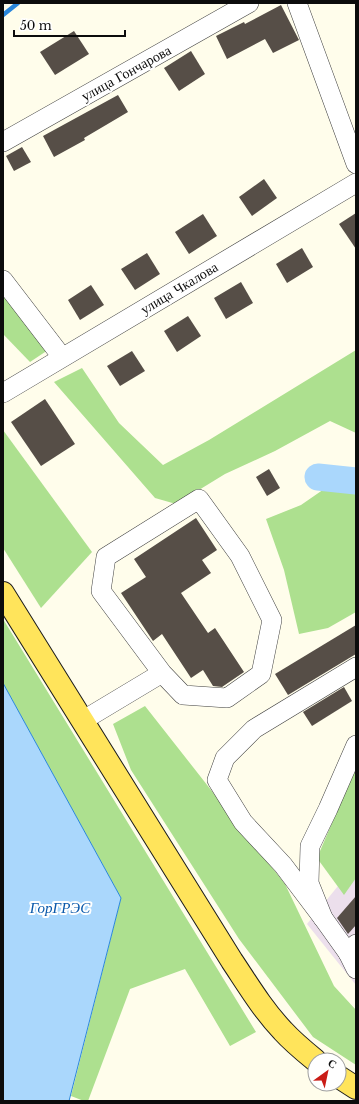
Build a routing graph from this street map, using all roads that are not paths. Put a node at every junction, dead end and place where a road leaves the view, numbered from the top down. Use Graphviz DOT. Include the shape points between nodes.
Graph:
graph roads {
  1 [pos="249,3"];
  2 [pos="297,3"];
  3 [pos="3,142"];
  4 [pos="356,164"];
  5 [pos="356,183"];
  6 [pos="3,280"];
  7 [pos="62,357"];
  8 [pos="3,393"];
  9 [pos="3,593"];
  10 [pos="356,667"];
  11 [pos="162,673"];
  12 [pos="82,721"];
  13 [pos="356,745"];
  14 [pos="323,918"];
  15 [pos="353,955"];
  16 [pos="307,1053"];
  17 [pos="347,1082"];
  18 [pos="356,1088"];
  1 -- 3 [label="street, улица Гончарова"];
  2 -- 4 [label="street"];
  5 -- 7 [label="street, улица Чкалова"];
  6 -- 7 [label="street"];
  7 -- 8 [label="street, улица Чкалова"];
  9 -- 12 [label="main road"];
  10 -- 14 [label="street" via="254,729 225,758 217,780 243,822 283,865"];
  11 -- 11 [label="street" via="183,695 227,698 261,674 272,620 240,556 199,499 106,558 101,591"];
  11 -- 12 [label="street"];
  12 -- 16 [label="main road" via="263,1008 282,1031"];
  13 -- 14 [label="street" via="310,846 309,883"];
  14 -- 15 [label="street"];
  17 -- 18 [label="main road"];
}
